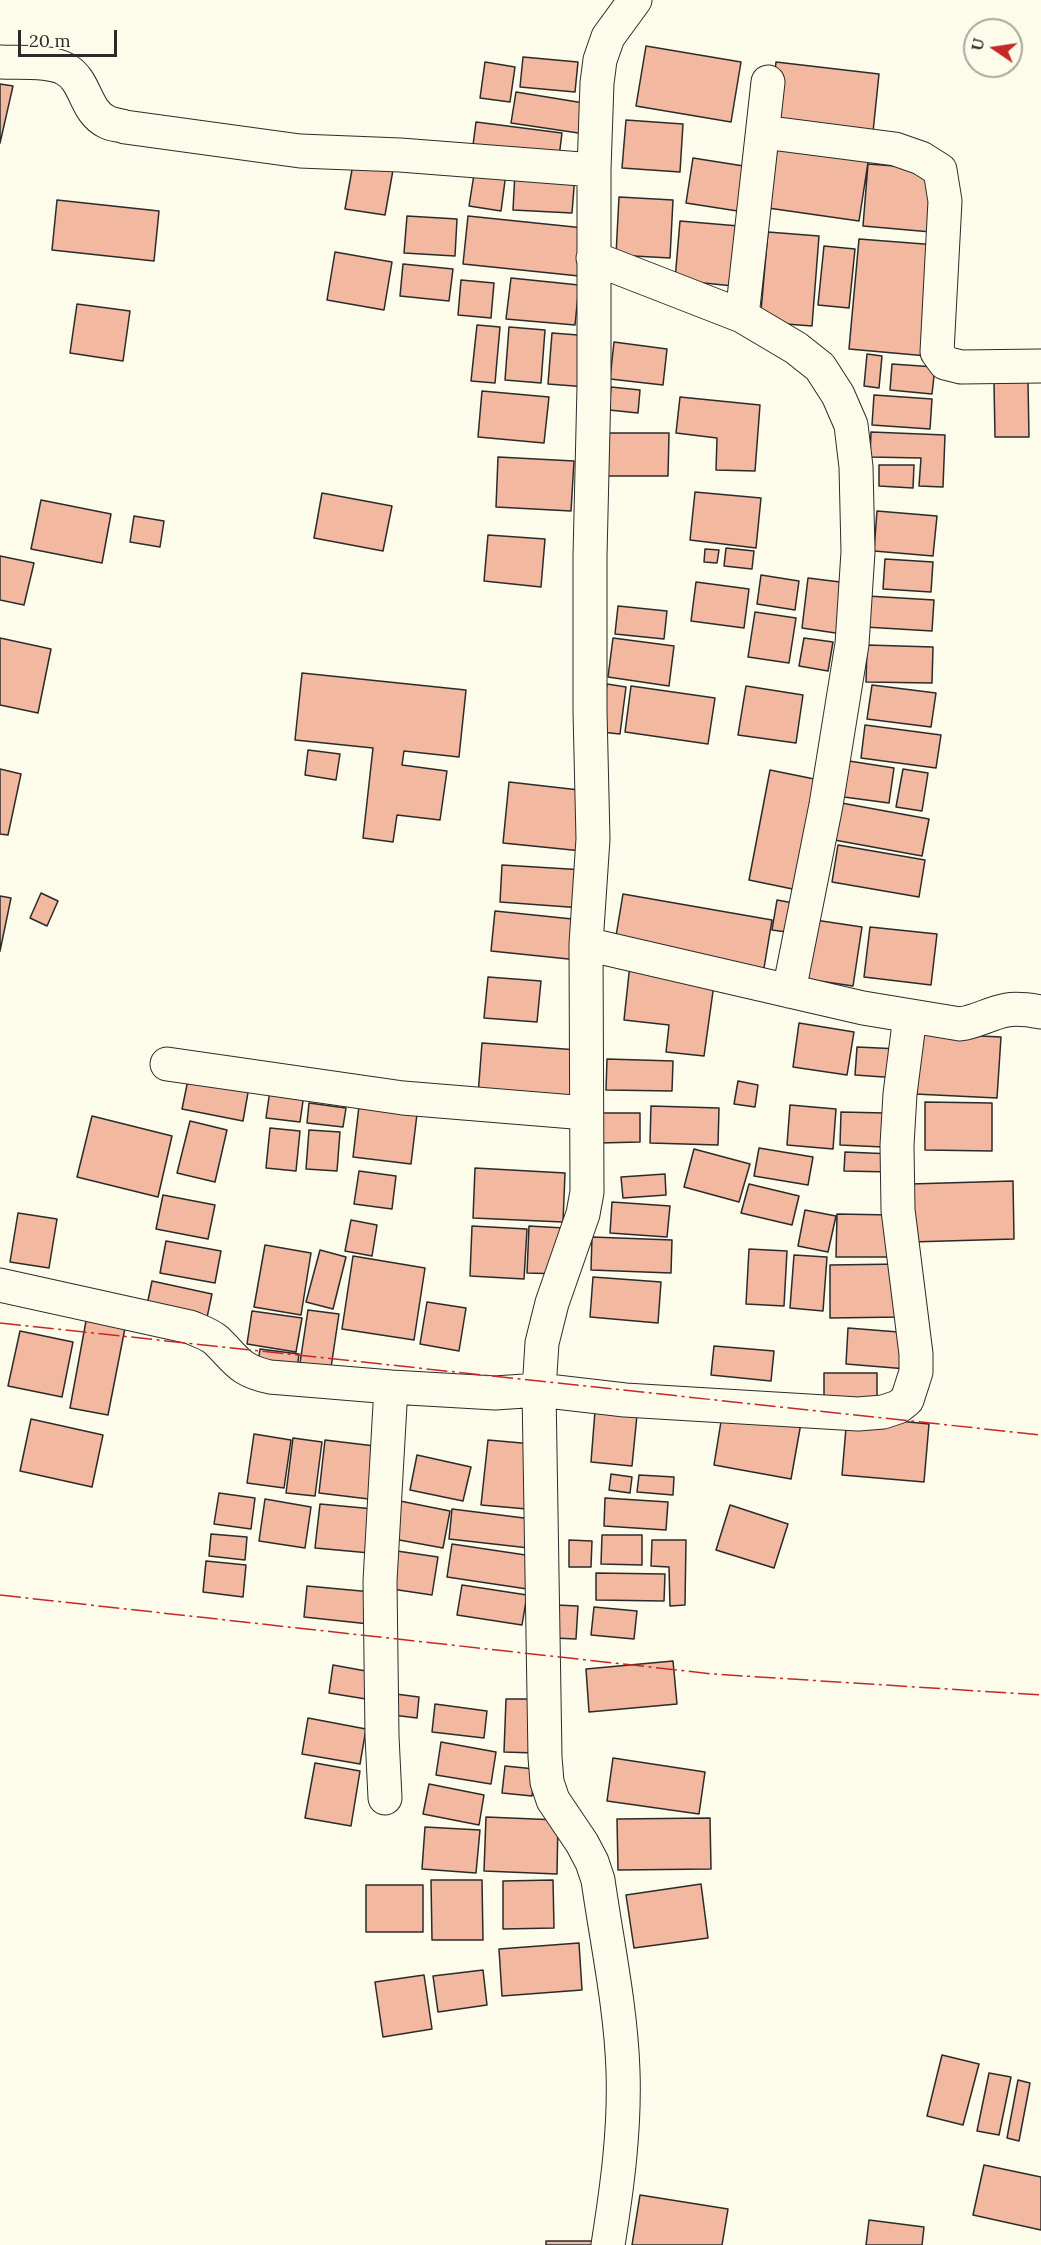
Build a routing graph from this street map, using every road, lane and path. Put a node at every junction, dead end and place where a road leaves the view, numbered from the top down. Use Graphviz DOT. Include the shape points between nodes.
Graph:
graph roads {
  1 [pos="635,0"];
  2 [pos="0,62"];
  3 [pos="768,82"];
  4 [pos="763,132"];
  5 [pos="594,170"];
  6 [pos="593,258"];
  7 [pos="742,316"];
  8 [pos="1041,366"];
  9 [pos="586,944"];
  10 [pos="789,991"];
  11 [pos="1041,1012"];
  12 [pos="910,1016"];
  13 [pos="167,1064"];
  14 [pos="586,1113"];
  15 [pos="0,1285"];
  16 [pos="391,1388"];
  17 [pos="539,1390"];
  18 [pos="385,1798"];
  19 [pos="608,2245"];
  1 -- 5 [label="street" via="608,37 600,60"];
  2 -- 5 [label="street" via="63,68 75,76 98,116 125,126 300,151"];
  3 -- 4 [label="street"];
  4 -- 7 [label="street"];
  4 -- 8 [label="street" via="895,149 940,170 945,201 937,352 945,363 961,367"];
  5 -- 6 [label="street"];
  6 -- 7 [label="street"];
  6 -- 9 [label="street" via="590,556 593,839"];
  7 -- 10 [label="street" via="820,367 850,424 856,467 858,552 852,644 826,805"];
  9 -- 10 [label="street"];
  9 -- 14 [label="street"];
  10 -- 12 [label="street"];
  11 -- 12 [label="street" via="1005,1010 960,1024"];
  12 -- 17 [label="street" via="897,1145 898,1210 916,1354 916,1372 907,1400 883,1412 858,1414 625,1400"];
  13 -- 14 [label="street" via="403,1098"];
  14 -- 17 [label="street" via="587,1192 546,1324"];
  15 -- 16 [label="street" via="190,1327 216,1340 242,1367 255,1374"];
  16 -- 17 [label="street" via="495,1393"];
  16 -- 18 [label="street" via="380,1581"];
  17 -- 19 [label="street" via="547,1782 598,1880 623,2071 618,2176"];
}
